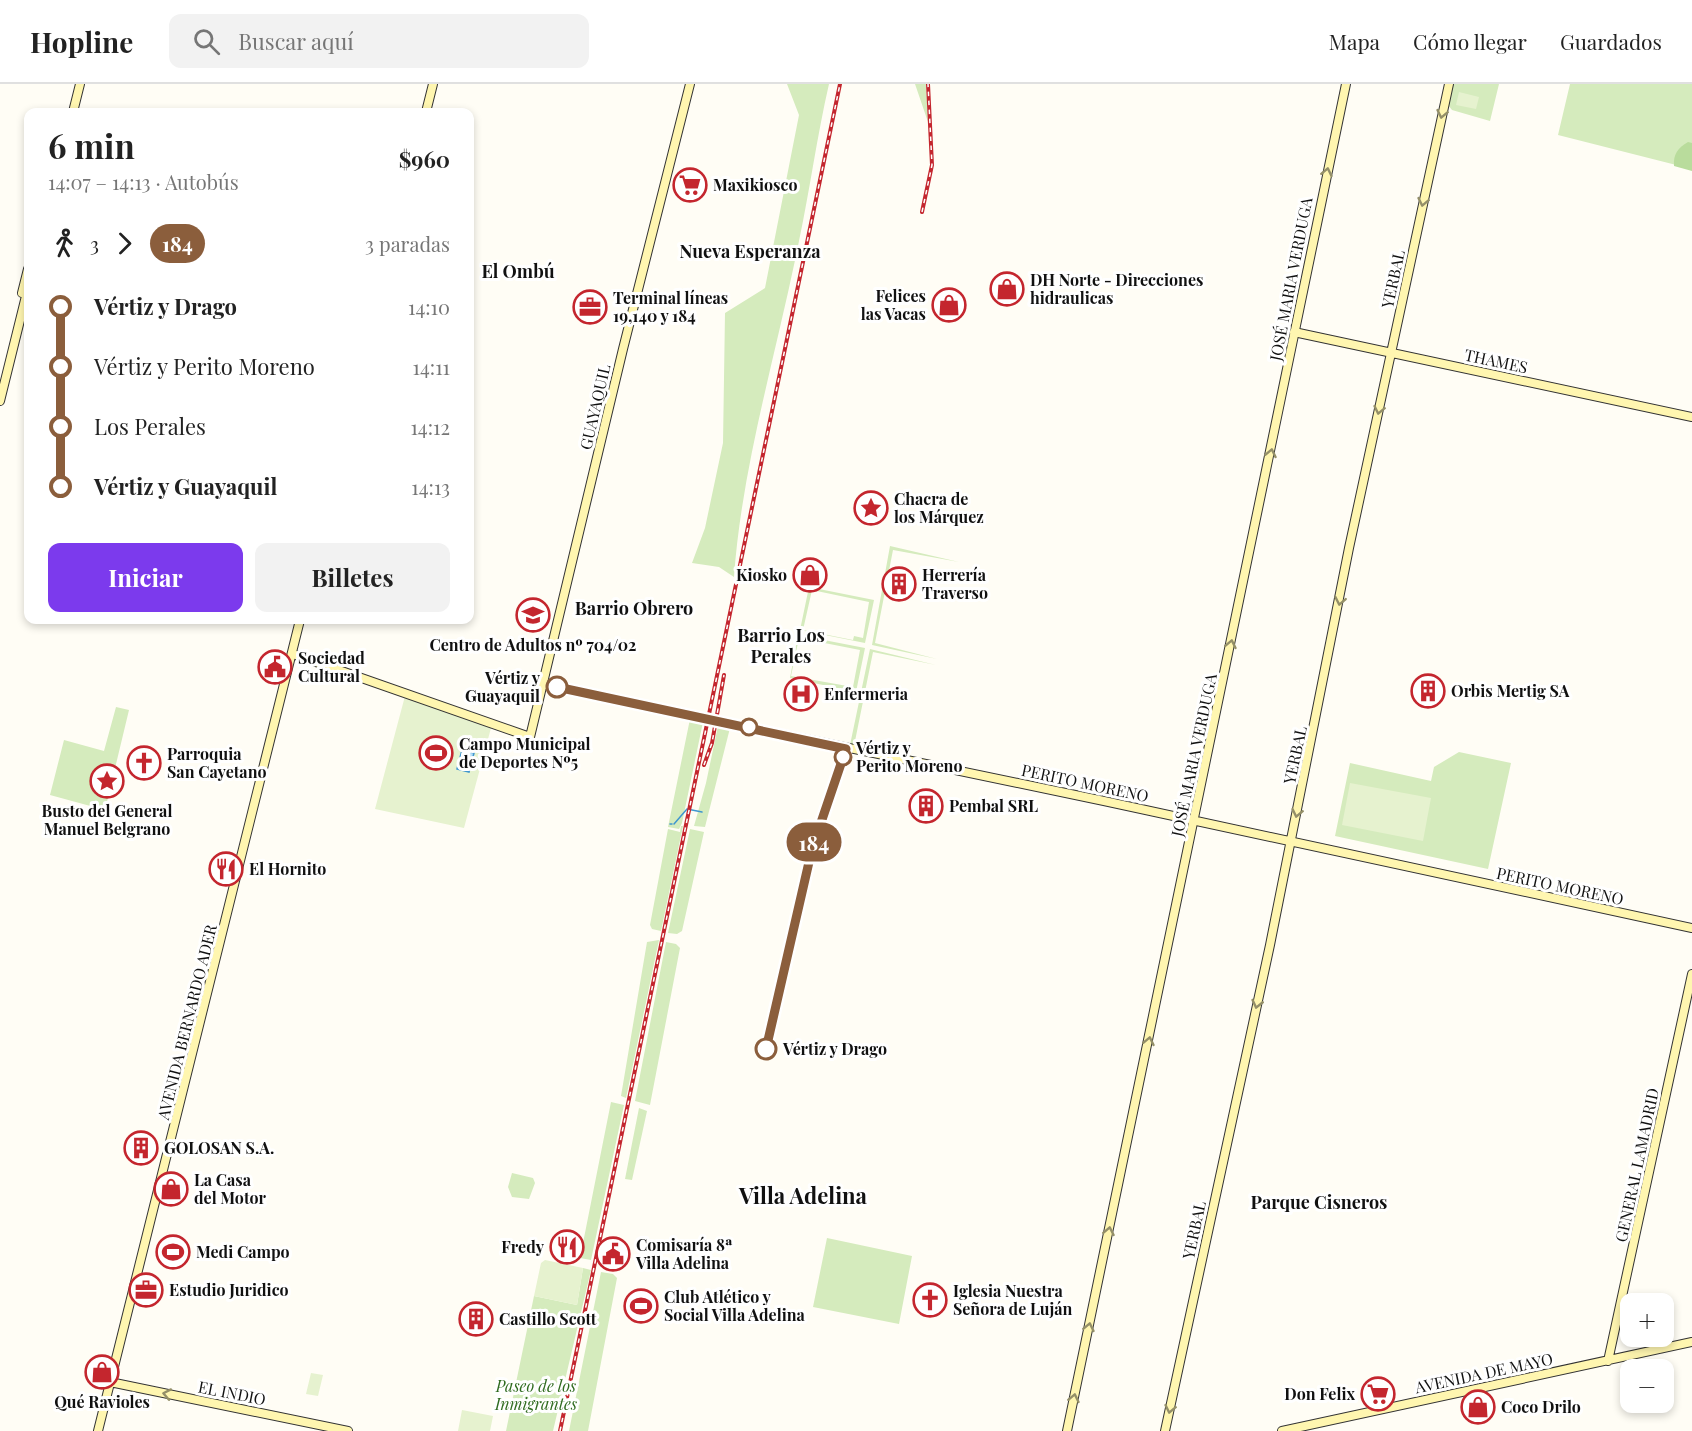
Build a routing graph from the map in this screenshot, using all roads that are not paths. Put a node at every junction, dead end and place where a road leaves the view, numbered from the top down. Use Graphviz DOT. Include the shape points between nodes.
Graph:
graph roads {
  1 [pos="75,84"];
  2 [pos="80,84"];
  3 [pos="433,84"];
  4 [pos="690,84"];
  5 [pos="1346,84"];
  6 [pos="1449,84"];
  7 [pos="69,108"];
  8 [pos="74,108"];
  9 [pos="427,108"];
  10 [pos="24,285"];
  11 [pos="24,304"];
  12 [pos="1294,332"];
  13 [pos="1390,353"];
  14 [pos="0,382"];
  15 [pos="0,401"];
  16 [pos="1692,417"];
  17 [pos="299,624"];
  18 [pos="293,654"];
  19 [pos="542,684"];
  20 [pos="1194,820"];
  21 [pos="1291,841"];
  22 [pos="1692,928"];
  23 [pos="1692,974"];
  24 [pos="1692,1342"];
  25 [pos="1608,1361"];
  26 [pos="110,1382"];
  27 [pos="98,1431"];
  28 [pos="348,1431"];
  29 [pos="1067,1431"];
  30 [pos="1165,1431"];
  31 [pos="1282,1431"];
  1 -- 7 [label="street"];
  2 -- 8 [label="street"];
  3 -- 9 [label="street"];
  4 -- 19 [label="street, GUAYAQUIL"];
  12 -- 5 [label="street, JOSÉ MARIA VERDUGA, one-way"];
  6 -- 13 [label="street, YERBAL, one-way"];
  10 -- 14 [label="street"];
  11 -- 15 [label="street"];
  12 -- 13 [label="street, THAMES"];
  20 -- 12 [label="street, JOSÉ MARIA VERDUGA, one-way"];
  13 -- 16 [label="street, THAMES"];
  13 -- 21 [label="street, YERBAL, one-way"];
  17 -- 18 [label="street, AVENIDA BERNARDO ADER"];
  18 -- 19 [label="street, GUAYAQUIL" via="530,737"];
  18 -- 26 [label="street, AVENIDA BERNARDO ADER"];
  19 -- 20 [label="street, PERITO MORENO"];
  20 -- 21 [label="street, PERITO MORENO"];
  29 -- 20 [label="street, JOSÉ MARIA VERDUGA, one-way"];
  21 -- 22 [label="street, PERITO MORENO"];
  21 -- 30 [label="street, YERBAL, one-way"];
  23 -- 25 [label="street, GENERAL LAMADRID"];
  24 -- 25 [label="street, AVENIDA DE MAYO"];
  25 -- 31 [label="street, AVENIDA DE MAYO"];
  26 -- 27 [label="street, AVENIDA BERNARDO ADER"];
  28 -- 26 [label="street, EL INDIO, one-way"];
}
